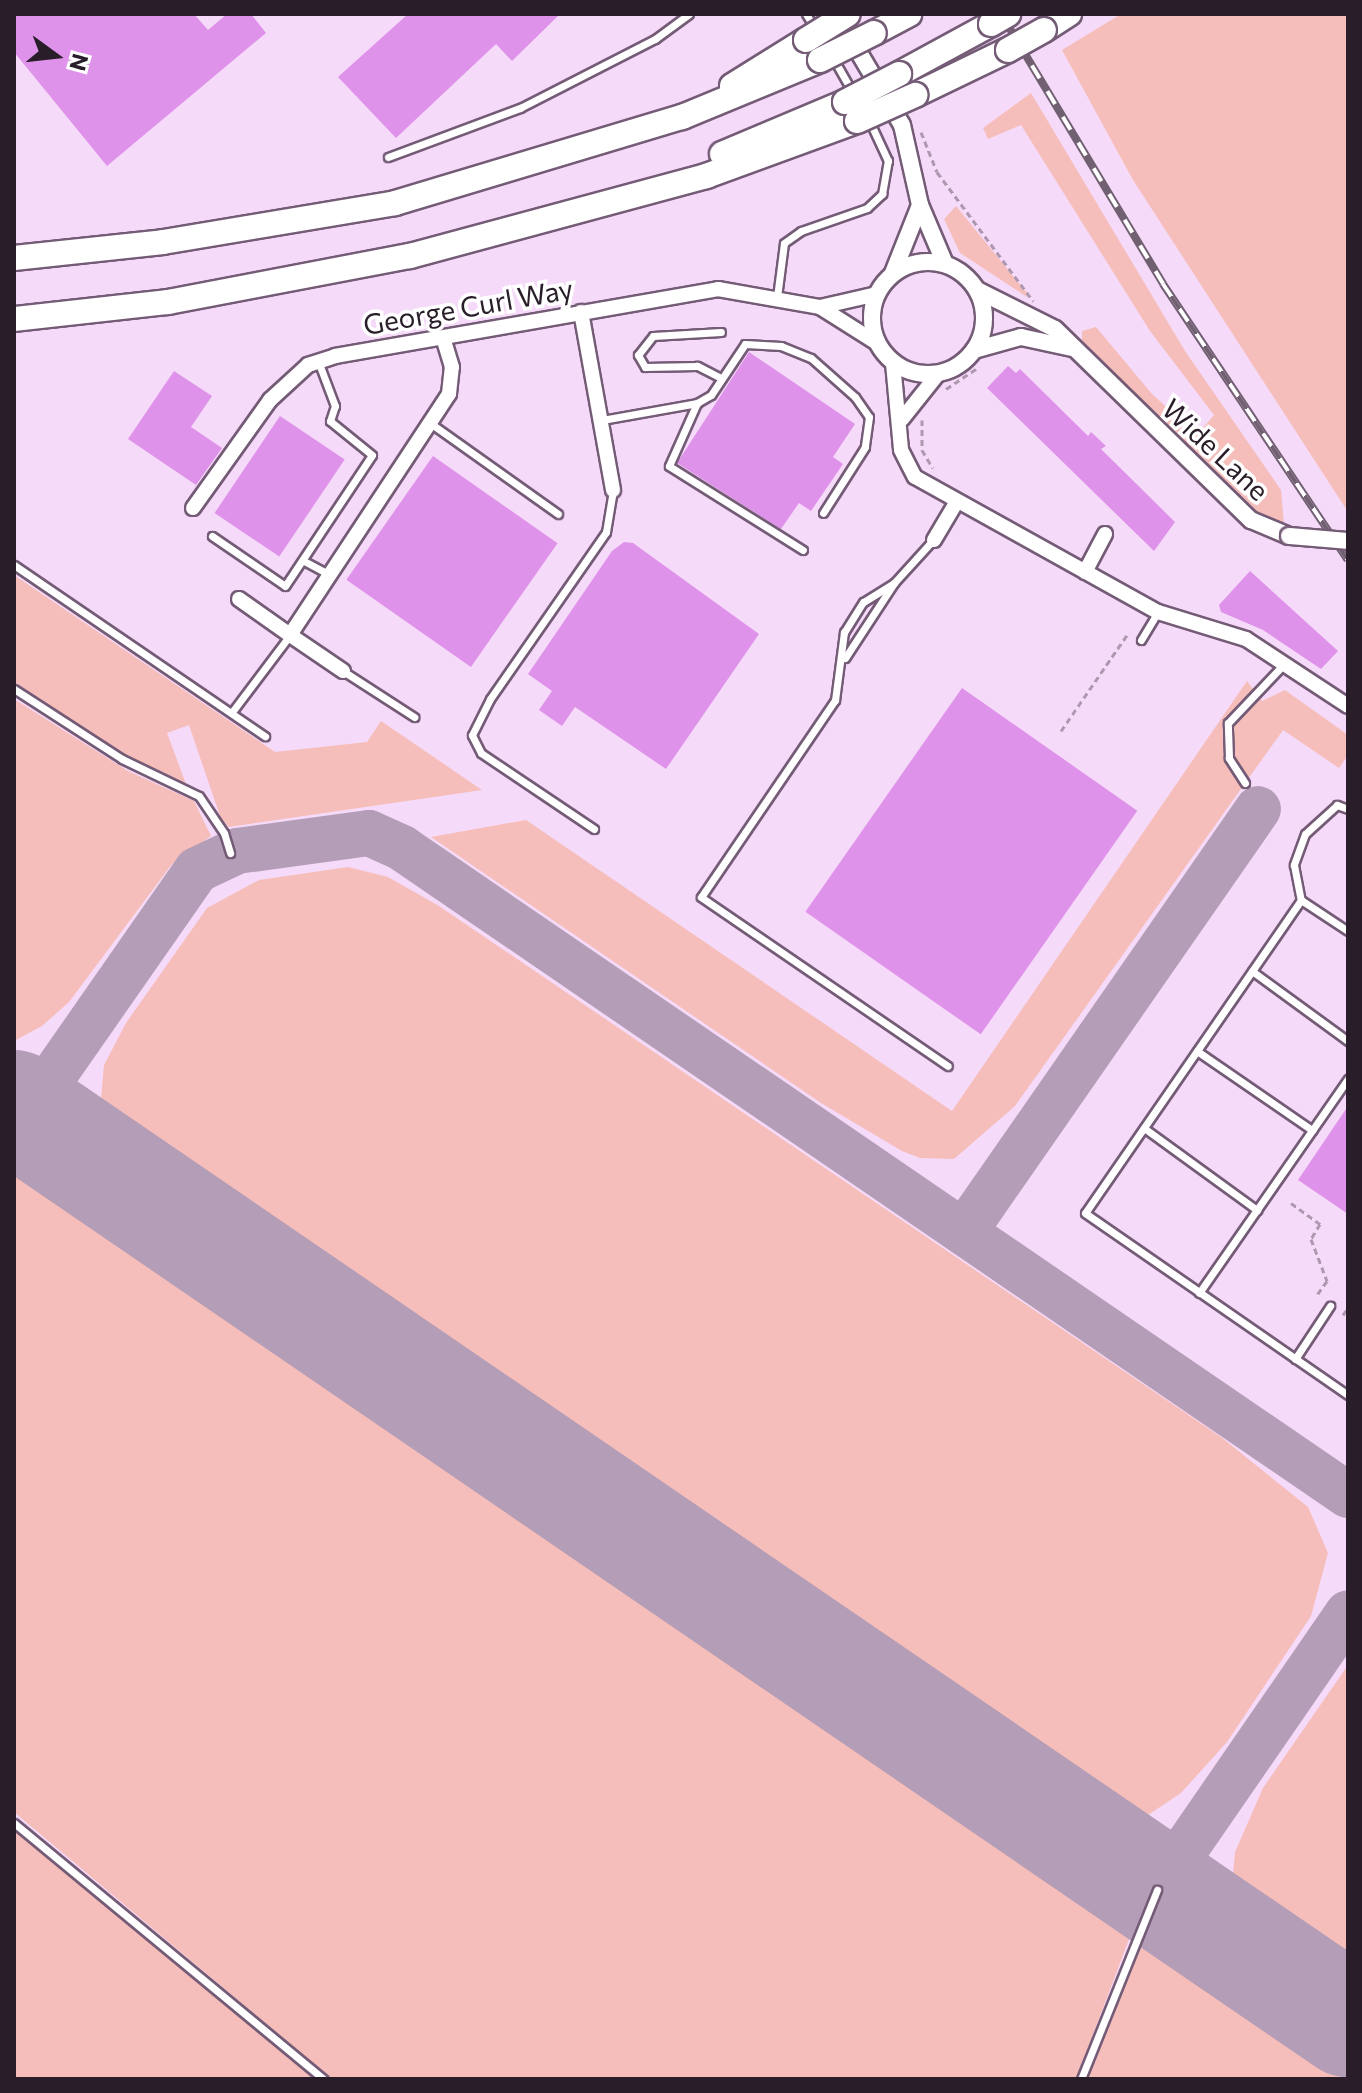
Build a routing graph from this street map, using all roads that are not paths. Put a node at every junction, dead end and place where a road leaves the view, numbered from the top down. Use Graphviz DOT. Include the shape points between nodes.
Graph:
graph roads {
  1 [pos="689,14"];
  2 [pos="806,14"];
  3 [pos="836,14"];
  4 [pos="848,14"];
  5 [pos="909,14"];
  6 [pos="1069,14"];
  7 [pos="1000,19"];
  8 [pos="851,111"];
  9 [pos="682,117"];
  10 [pos="388,157"];
  11 [pos="920,205"];
  12 [pos="14,258"];
  13 [pos="945,264"];
  14 [pos="893,273"];
  15 [pos="977,290"];
  16 [pos="877,294"];
  17 [pos="777,297"];
  18 [pos="820,307"];
  19 [pos="581,312"];
  20 [pos="14,319"];
  21 [pos="721,332"];
  22 [pos="443,338"];
  23 [pos="877,343"];
  24 [pos="1072,348"];
  25 [pos="981,354"];
  26 [pos="318,361"];
  27 [pos="893,363"];
  28 [pos="938,374"];
  29 [pos="721,378"];
  30 [pos="697,403"];
  31 [pos="902,419"];
  32 [pos="602,420"];
  33 [pos="430,423"];
  34 [pos="613,490"];
  35 [pos="956,503"];
  36 [pos="193,508"];
  37 [pos="823,513"];
  38 [pos="558,514"];
  39 [pos="1105,534"];
  40 [pos="212,536"];
  41 [pos="934,540"];
  42 [pos="1348,541"];
  43 [pos="803,550"];
  44 [pos="304,561"];
  45 [pos="14,565"];
  46 [pos="1085,572"];
  47 [pos="330,575"];
  48 [pos="894,583"];
  49 [pos="239,599"];
  50 [pos="1158,612"];
  51 [pos="290,635"];
  52 [pos="1141,640"];
  53 [pos="844,660"];
  54 [pos="1284,664"];
  55 [pos="343,671"];
  56 [pos="14,689"];
  57 [pos="1348,706"];
  58 [pos="232,712"];
  59 [pos="414,717"];
  60 [pos="265,736"];
  61 [pos="1245,783"];
  62 [pos="1348,809"];
  63 [pos="594,829"];
  64 [pos="230,853"];
  65 [pos="1301,900"];
  66 [pos="1348,931"];
  67 [pos="1252,971"];
  68 [pos="1348,1041"];
  69 [pos="1197,1051"];
  70 [pos="948,1066"];
  71 [pos="1348,1079"];
  72 [pos="1144,1128"];
  73 [pos="1312,1130"];
  74 [pos="1257,1210"];
  75 [pos="1199,1293"];
  76 [pos="1330,1306"];
  77 [pos="1295,1359"];
  78 [pos="1348,1395"];
  79 [pos="14,1823"];
  80 [pos="1157,1890"];
  81 [pos="324,2079"];
  82 [pos="1081,2079"];
  1 -- 10 [label="lane" via="655,39 520,108"];
  2 -- 17 [label="lane" via="878,136 889,178 867,208 801,231 784,243"];
  3 -- 11 [label="street" via="902,125"];
  4 -- 9 [label="highway, bridge"];
  5 -- 9 [label="highway, bridge" via="820,60"];
  6 -- 8 [label="highway, bridge" via="915,95"];
  7 -- 8 [label="highway, bridge" via="899,74"];
  8 -- 20 [label="highway" via="612,200 410,256 168,302"];
  9 -- 12 [label="highway" via="395,203 163,242"];
  11 -- 13 [label="street"];
  11 -- 14 [label="street"];
  13 -- 14 [label="street" via="909,264"];
  13 -- 15 [label="street"];
  14 -- 16 [label="street"];
  15 -- 24 [label="street, Wide Lane" via="1055,329"];
  15 -- 25 [label="street" via="985,321"];
  16 -- 18 [label="street, George Curl Way"];
  16 -- 23 [label="street" via="872,321"];
  17 -- 18 [label="street, George Curl Way"];
  17 -- 19 [label="street, George Curl Way" via="718,289"];
  18 -- 23 [label="street, George Curl Way"];
  19 -- 22 [label="street, George Curl Way"];
  19 -- 32 [label="street"];
  21 -- 29 [label="lane" via="653,336 638,355 645,367 697,366"];
  22 -- 26 [label="street, George Curl Way"];
  22 -- 33 [label="street" via="452,367 449,394"];
  23 -- 27 [label="street"];
  24 -- 25 [label="street" via="1021,337"];
  24 -- 42 [label="street, Wide Lane, bridge" via="1251,520 1289,536"];
  25 -- 28 [label="street"];
  26 -- 36 [label="street, George Curl Way" via="270,400"];
  26 -- 44 [label="lane" via="335,406 330,421 372,455"];
  27 -- 28 [label="street"];
  27 -- 31 [label="street"];
  28 -- 31 [label="street"];
  29 -- 30 [label="lane" via="711,395"];
  29 -- 37 [label="lane" via="745,344 781,346 811,358 864,408 870,431 865,447"];
  30 -- 32 [label="lane"];
  30 -- 43 [label="lane" via="669,466"];
  31 -- 35 [label="street" via="906,463 915,477"];
  32 -- 34 [label="street"];
  33 -- 38 [label="lane"];
  33 -- 47 [label="street"];
  34 -- 63 [label="lane" via="606,532 490,699 472,735 481,753"];
  35 -- 41 [label="street"];
  35 -- 46 [label="street"];
  39 -- 46 [label="street"];
  40 -- 44 [label="lane" via="285,586"];
  41 -- 48 [label="lane"];
  44 -- 47 [label="lane"];
  45 -- 58 [label="lane"];
  46 -- 50 [label="street"];
  47 -- 51 [label="street"];
  48 -- 53 [label="lane"];
  48 -- 53 [label="lane" via="863,602 844,632"];
  49 -- 51 [label="street"];
  50 -- 52 [label="lane"];
  50 -- 54 [label="street" via="1246,639"];
  51 -- 55 [label="street"];
  51 -- 58 [label="lane"];
  53 -- 70 [label="lane" via="835,700 701,897"];
  54 -- 57 [label="street"];
  54 -- 61 [label="lane" via="1228,723 1229,758"];
  55 -- 59 [label="lane"];
  56 -- 64 [label="lane" via="122,759 199,796 224,833"];
  58 -- 60 [label="lane"];
  62 -- 65 [label="lane" via="1337,805 1305,834 1294,865"];
  65 -- 66 [label="lane"];
  65 -- 67 [label="lane"];
  67 -- 68 [label="lane"];
  67 -- 69 [label="lane"];
  69 -- 72 [label="lane"];
  69 -- 73 [label="lane"];
  71 -- 73 [label="lane"];
  72 -- 74 [label="lane"];
  72 -- 75 [label="lane" via="1085,1213"];
  73 -- 74 [label="lane"];
  74 -- 75 [label="lane"];
  75 -- 77 [label="lane"];
  76 -- 77 [label="lane"];
  77 -- 78 [label="lane"];
  79 -- 81 [label="lane"];
  80 -- 82 [label="lane"];
}
